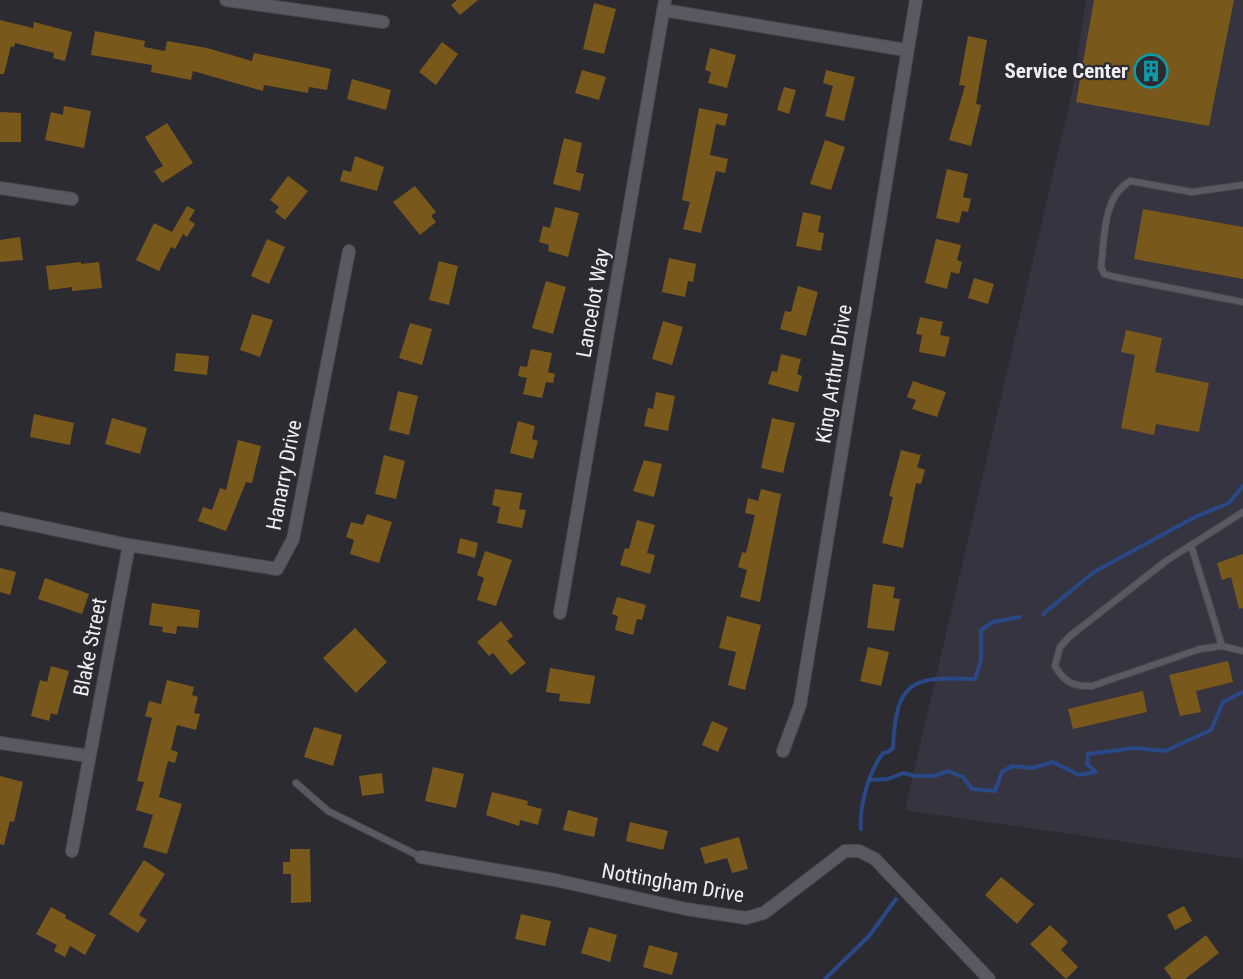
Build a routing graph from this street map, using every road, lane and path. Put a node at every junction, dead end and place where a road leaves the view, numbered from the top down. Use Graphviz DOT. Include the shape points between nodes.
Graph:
graph roads {
  1 [pos="226,0"];
  2 [pos="916,0"];
  3 [pos="664,5"];
  4 [pos="383,22"];
  5 [pos="906,50"];
  6 [pos="1243,185"];
  7 [pos="0,188"];
  8 [pos="72,200"];
  9 [pos="349,251"];
  10 [pos="1243,302"];
  11 [pos="1243,512"];
  12 [pos="0,518"];
  13 [pos="129,545"];
  14 [pos="1191,545"];
  15 [pos="560,613"];
  16 [pos="1222,646"];
  17 [pos="1243,651"];
  18 [pos="0,742"];
  19 [pos="783,752"];
  20 [pos="89,756"];
  21 [pos="296,783"];
  22 [pos="72,851"];
  23 [pos="421,857"];
  24 [pos="989,979"];
  1 -- 4 [label="street"];
  2 -- 5 [label="street, King Arthur Drive"];
  3 -- 5 [label="street"];
  3 -- 15 [label="street, Lancelot Way"];
  5 -- 19 [label="street, King Arthur Drive" via="800,705"];
  6 -- 10 [label="lane" via="1192,192 1130,181 1119,187 1112,198 1101,267 1104,274 1115,277"];
  7 -- 8 [label="street"];
  9 -- 13 [label="street, Hanarry Drive" via="293,539 277,569"];
  11 -- 14 [label="lane"];
  12 -- 13 [label="street, Hanarry Drive"];
  13 -- 20 [label="street, Blake Street"];
  14 -- 16 [label="lane"];
  14 -- 16 [label="lane" via="1070,636 1060,647 1055,666 1059,675 1073,686 1092,686 1200,649"];
  16 -- 17 [label="lane"];
  18 -- 20 [label="street"];
  20 -- 22 [label="street, Blake Street"];
  21 -- 23 [label="lane" via="328,810"];
  23 -- 24 [label="street, Nottingham Drive" via="746,918 764,912 845,851 859,851 875,859"];
}
